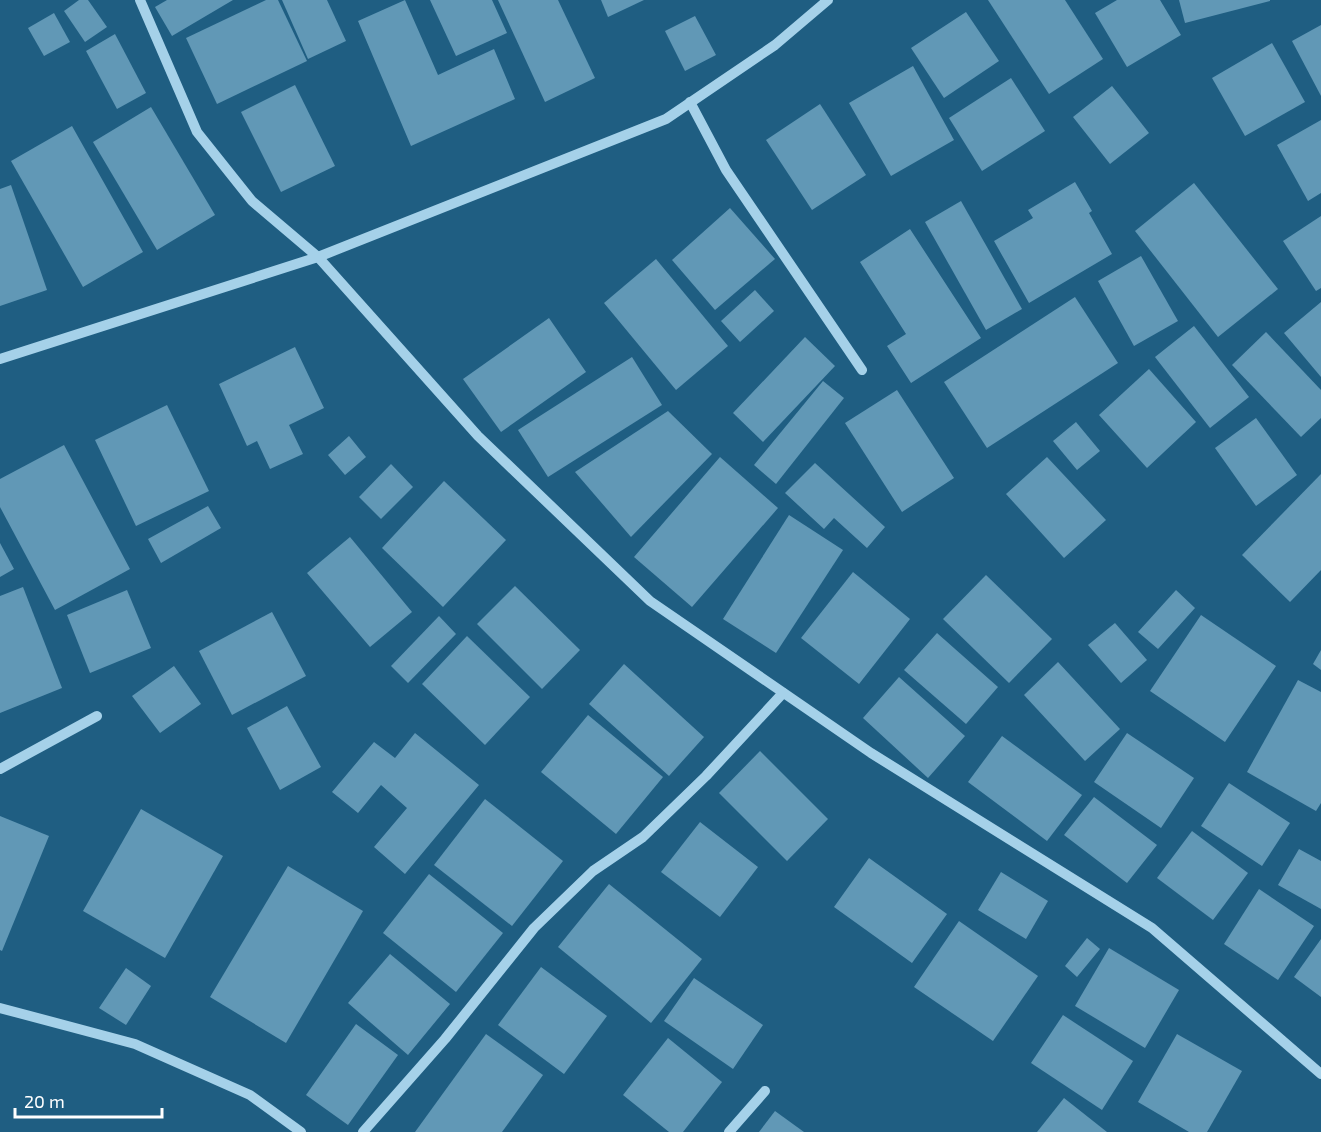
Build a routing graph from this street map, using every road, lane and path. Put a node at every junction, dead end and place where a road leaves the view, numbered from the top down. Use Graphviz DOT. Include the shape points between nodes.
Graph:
graph roads {
  1 [pos="140,0"];
  2 [pos="828,0"];
  3 [pos="690,102"];
  4 [pos="318,257"];
  5 [pos="0,359"];
  6 [pos="862,370"];
  7 [pos="783,693"];
  8 [pos="97,716"];
  9 [pos="0,769"];
  10 [pos="0,1008"];
  11 [pos="1321,1074"];
  12 [pos="765,1091"];
  13 [pos="301,1132"];
  14 [pos="363,1132"];
  15 [pos="729,1132"];
  1 -- 4 [label="street" via="197,132 252,201"];
  2 -- 3 [label="street" via="775,45"];
  3 -- 4 [label="street" via="666,119"];
  3 -- 6 [label="street" via="726,170"];
  4 -- 5 [label="street"];
  4 -- 7 [label="street" via="478,436 650,601"];
  7 -- 11 [label="street" via="871,753 1152,928"];
  7 -- 14 [label="street" via="643,837 593,871 534,928 445,1039"];
  8 -- 9 [label="street"];
  10 -- 13 [label="street" via="135,1044 250,1095"];
  12 -- 15 [label="street"];
}
